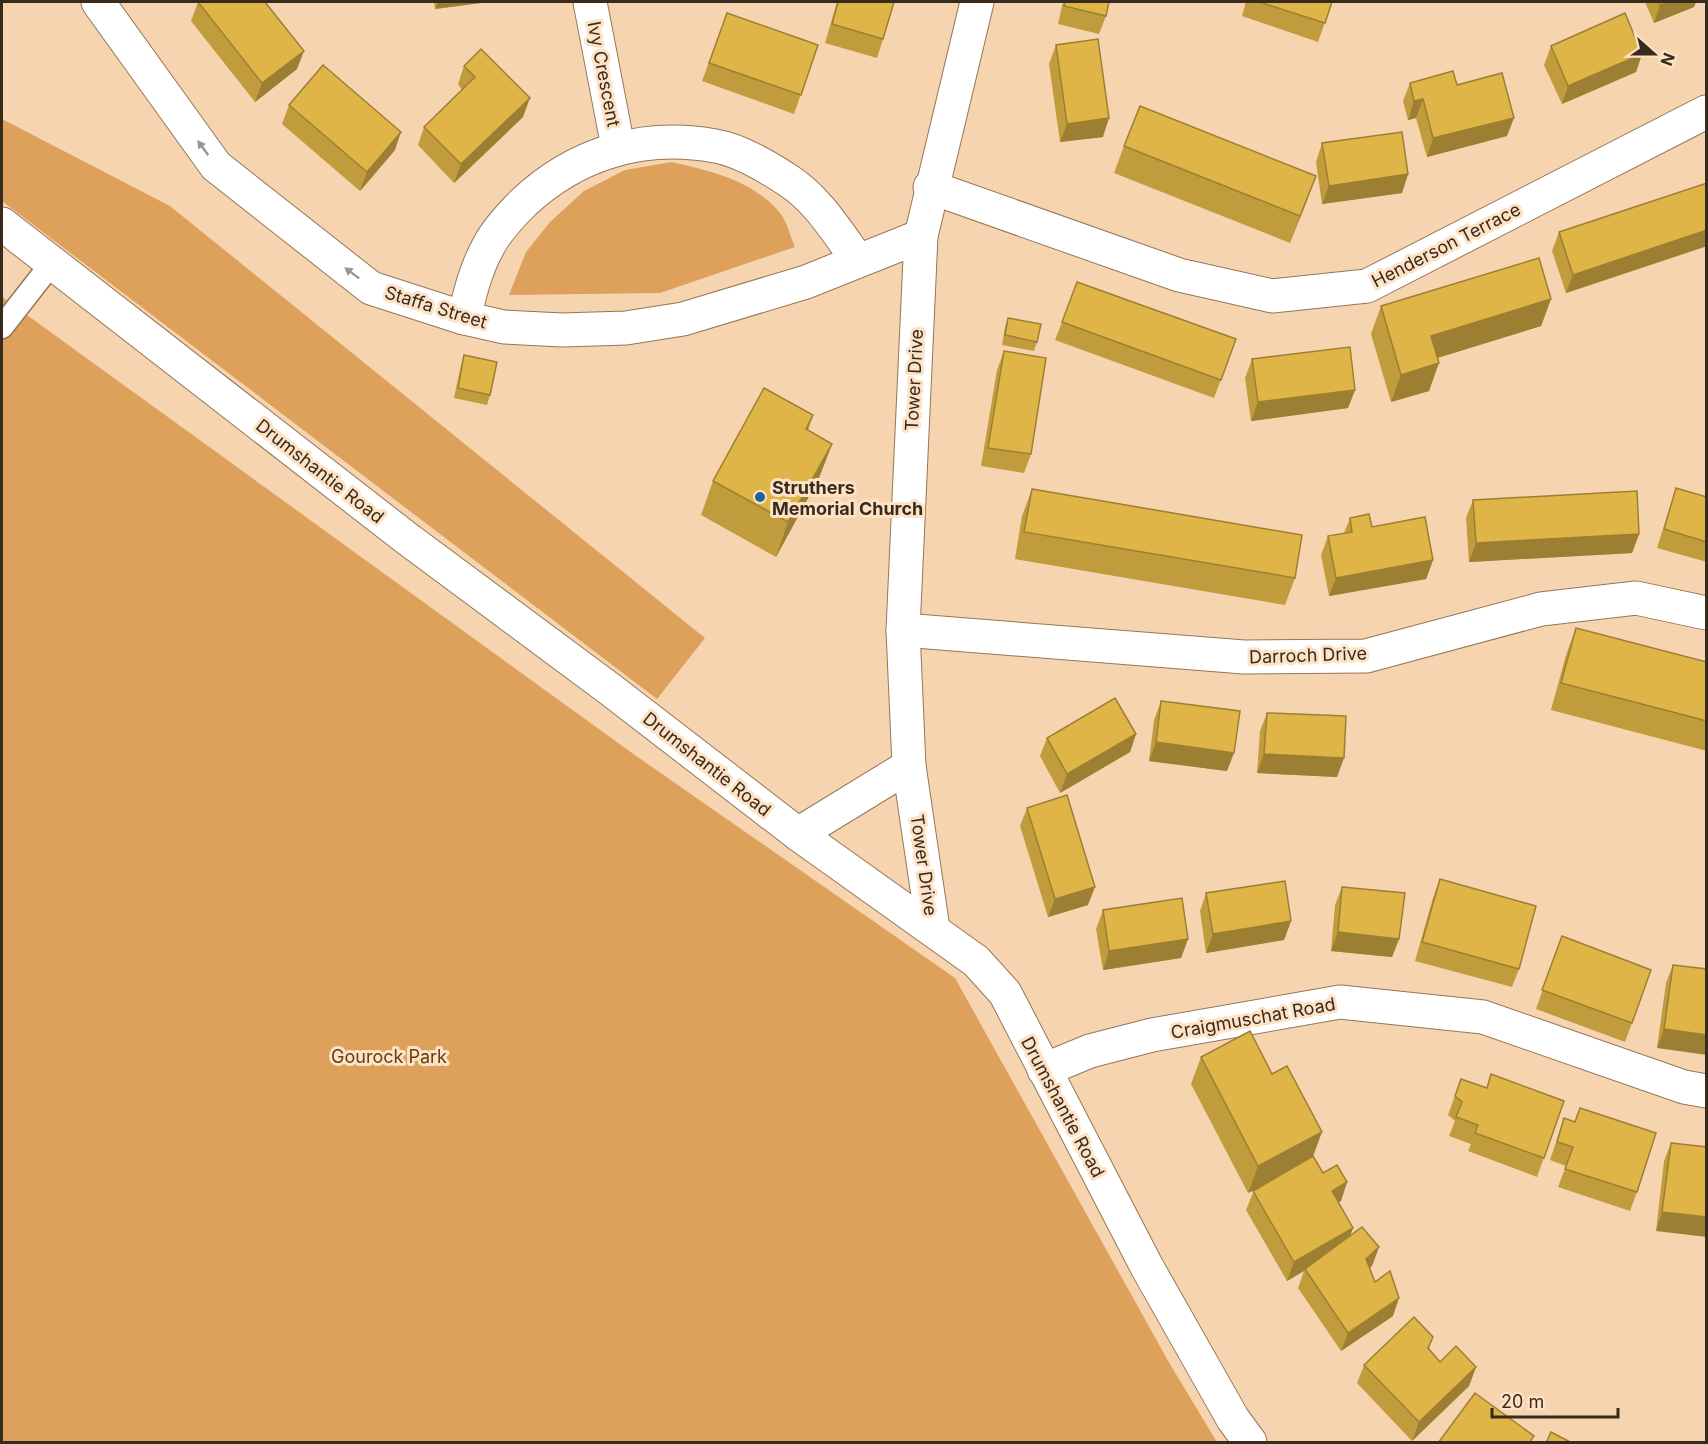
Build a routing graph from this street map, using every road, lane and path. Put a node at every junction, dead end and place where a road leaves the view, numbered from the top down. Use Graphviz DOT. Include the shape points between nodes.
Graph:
graph roads {
  1 [pos="98,2"];
  2 [pos="590,2"];
  3 [pos="977,2"];
  4 [pos="1707,112"];
  5 [pos="618,147"];
  6 [pos="930,187"];
  7 [pos="2,224"];
  8 [pos="921,236"];
  9 [pos="857,259"];
  10 [pos="52,263"];
  11 [pos="464,318"];
  12 [pos="2,327"];
  13 [pos="1707,613"];
  14 [pos="903,630"];
  15 [pos="909,766"];
  16 [pos="798,834"];
  17 [pos="933,929"];
  18 [pos="1044,1070"];
  19 [pos="1707,1091"];
  20 [pos="1250,1443"];
  11 -- 1 [label="street, Staffa Street, one-way" via="371,288 216,166"];
  2 -- 5 [label="street, Ivy Crescent"];
  3 -- 6 [label="street, Tower Drive"];
  4 -- 6 [label="street, Henderson Terrace" via="1367,286 1272,296 1179,275"];
  5 -- 9 [label="street, Ivy Crescent" via="667,141 717,146 759,164 790,182 821,210"];
  5 -- 11 [label="street, Ivy Crescent" via="581,161 544,184 513,213 489,244 472,284"];
  6 -- 8 [label="street, Tower Drive"];
  7 -- 10 [label="street, Drumshantie Road"];
  8 -- 9 [label="street, Staffa Street"];
  8 -- 14 [label="street, Tower Drive"];
  9 -- 11 [label="street, Staffa Street" via="806,282 734,306 626,328 504,327"];
  10 -- 12 [label="lane"];
  10 -- 16 [label="street, Drumshantie Road" via="405,537"];
  13 -- 14 [label="street, Darroch Drive" via="1636,598 1541,609 1366,656 1244,657"];
  14 -- 15 [label="street, Tower Drive"];
  15 -- 16 [label="street"];
  15 -- 17 [label="street, Tower Drive"];
  16 -- 17 [label="street, Drumshantie Road"];
  17 -- 18 [label="street, Drumshantie Road" via="976,961 1005,993"];
  18 -- 19 [label="street, Craigmuschat Road" via="1090,1051 1152,1035 1340,1002 1483,1017 1684,1087"];
  18 -- 20 [label="street, Drumshantie Road" via="1148,1267"];
}
